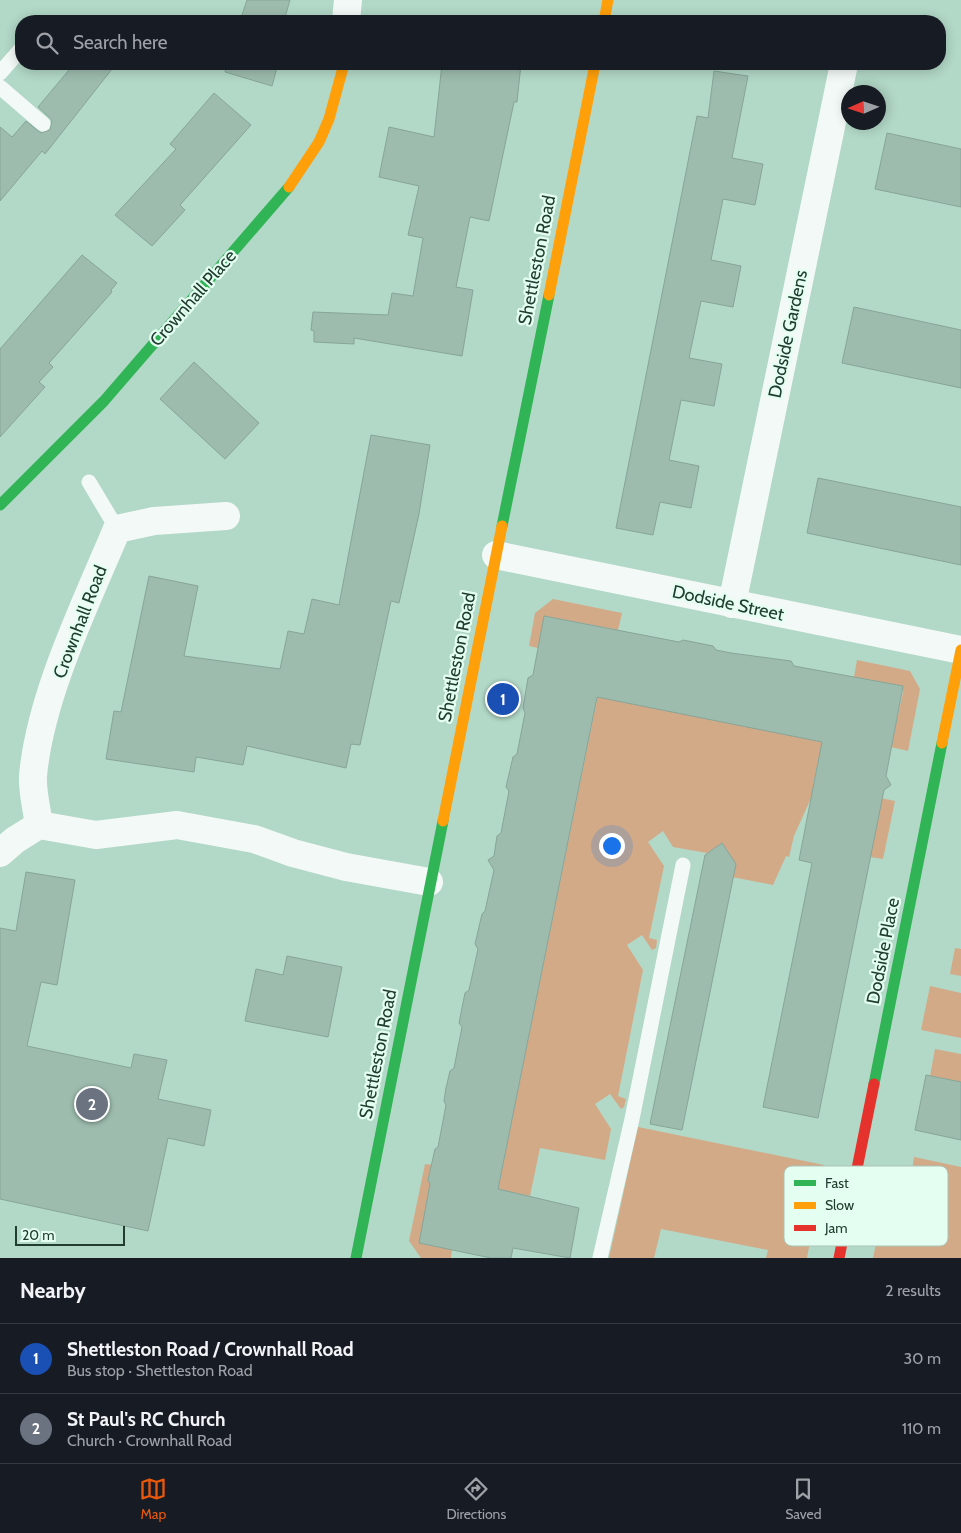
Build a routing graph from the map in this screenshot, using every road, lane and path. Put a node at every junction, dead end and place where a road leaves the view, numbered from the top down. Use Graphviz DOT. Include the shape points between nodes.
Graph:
graph roads {
  1 [pos="348,0"];
  2 [pos="608,0"];
  3 [pos="347,15"];
  4 [pos="605,15"];
  5 [pos="15,56"];
  6 [pos="343,70"];
  7 [pos="594,70"];
  8 [pos="843,70"];
  9 [pos="0,72"];
  10 [pos="0,87"];
  11 [pos="43,124"];
  12 [pos="89,482"];
  13 [pos="0,505"];
  14 [pos="226,516"];
  15 [pos="117,529"];
  16 [pos="496,554"];
  17 [pos="732,604"];
  18 [pos="961,650"];
  19 [pos="39,825"];
  20 [pos="0,853"];
  21 [pos="683,865"];
  22 [pos="429,882"];
  23 [pos="857,1166"];
  24 [pos="356,1258"];
  25 [pos="600,1258"];
  1 -- 3 [label="street"];
  2 -- 4 [label="main road"];
  5 -- 9 [label="lane"];
  6 -- 13 [label="main road, Crownhall Place" via="319,142 290,186 104,402"];
  7 -- 16 [label="main road, Shettleston Road"];
  8 -- 17 [label="street, Dodside Gardens"];
  10 -- 11 [label="lane"];
  12 -- 15 [label="lane"];
  14 -- 15 [label="street" via="154,521"];
  15 -- 19 [label="street, Crownhall Road" via="74,632 42,722 33,777"];
  16 -- 17 [label="street, Dodside Street"];
  16 -- 22 [label="main road, Shettleston Road"];
  17 -- 18 [label="street, Dodside Street"];
  18 -- 23 [label="main road, Dodside Place"];
  19 -- 20 [label="street"];
  19 -- 22 [label="street" via="96,835 177,825 254,839 346,867"];
  21 -- 25 [label="lane" via="632,1119"];
  22 -- 24 [label="main road, Shettleston Road"];
}
